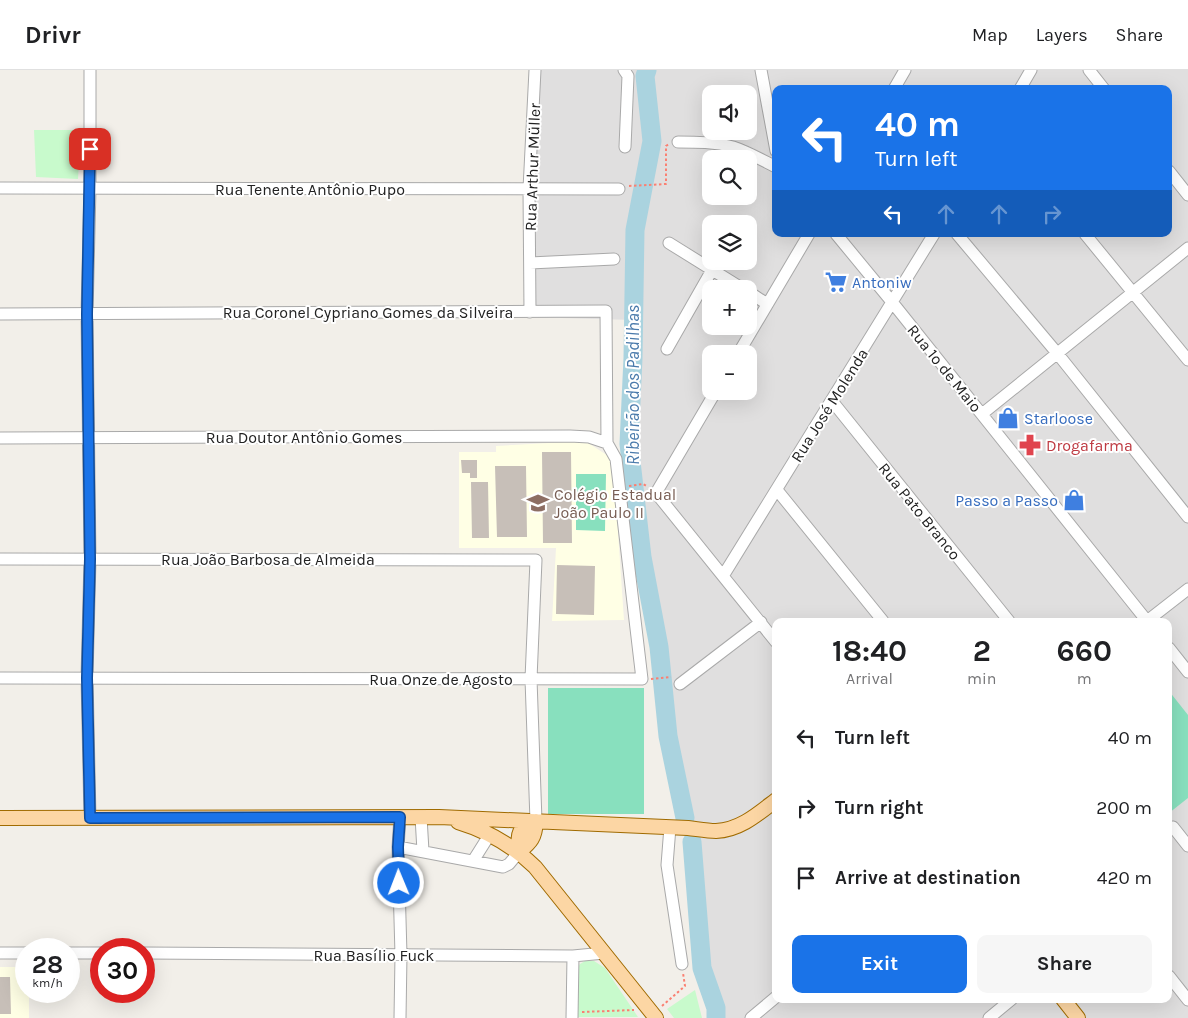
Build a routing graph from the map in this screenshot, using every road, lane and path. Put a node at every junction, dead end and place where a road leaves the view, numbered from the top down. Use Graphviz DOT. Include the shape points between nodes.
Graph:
graph roads {
  1 [pos="90,70"];
  2 [pos="536,70"];
  3 [pos="624,70"];
  4 [pos="761,70"];
  5 [pos="905,70"];
  6 [pos="1031,70"];
  7 [pos="1089,70"];
  8 [pos="896,85"];
  9 [pos="1022,85"];
  10 [pos="1101,85"];
  11 [pos="772,130"];
  12 [pos="678,142"];
  13 [pos="625,147"];
  14 [pos="772,165"];
  15 [pos="1172,175"];
  16 [pos="0,188"];
  17 [pos="90,188"];
  18 [pos="624,188"];
  19 [pos="529,189"];
  20 [pos="1188,195"];
  21 [pos="806,237"];
  22 [pos="838,237"];
  23 [pos="932,237"];
  24 [pos="959,237"];
  25 [pos="1087,237"];
  26 [pos="669,243"];
  27 [pos="1188,248"];
  28 [pos="614,259"];
  29 [pos="530,264"];
  30 [pos="702,264"];
  31 [pos="712,270"];
  32 [pos="728,280"];
  33 [pos="1132,292"];
  34 [pos="757,297"];
  35 [pos="892,302"];
  36 [pos="768,304"];
  37 [pos="530,312"];
  38 [pos="0,314"];
  39 [pos="87,314"];
  40 [pos="743,345"];
  41 [pos="667,350"];
  42 [pos="1056,353"];
  43 [pos="1188,360"];
  44 [pos="711,400"];
  45 [pos="832,401"];
  46 [pos="982,414"];
  47 [pos="0,438"];
  48 [pos="89,438"];
  49 [pos="607,442"];
  50 [pos="643,484"];
  51 [pos="628,486"];
  52 [pos="777,490"];
  53 [pos="1188,517"];
  54 [pos="0,559"];
  55 [pos="90,559"];
  56 [pos="723,576"];
  57 [pos="1188,589"];
  58 [pos="881,618"];
  59 [pos="1006,618"];
  60 [pos="1145,618"];
  61 [pos="1151,618"];
  62 [pos="761,622"];
  63 [pos="772,637"];
  64 [pos="1172,652"];
  65 [pos="1188,672"];
  66 [pos="0,678"];
  67 [pos="87,678"];
  68 [pos="531,679"];
  69 [pos="648,679"];
  70 [pos="679,680"];
  71 [pos="772,803"];
  72 [pos="400,817"];
  73 [pos="421,817"];
  74 [pos="439,817"];
  75 [pos="0,818"];
  76 [pos="90,818"];
  77 [pos="536,821"];
  78 [pos="670,827"];
  79 [pos="1173,827"];
  80 [pos="490,834"];
  81 [pos="1188,846"];
  82 [pos="398,847"];
  83 [pos="423,851"];
  84 [pos="519,852"];
  85 [pos="473,861"];
  86 [pos="0,953"];
  87 [pos="15,953"];
  88 [pos="155,953"];
  89 [pos="604,953"];
  90 [pos="401,955"];
  91 [pos="573,956"];
  92 [pos="682,964"];
  93 [pos="1172,980"];
  94 [pos="772,1000"];
  95 [pos="1188,1000"];
  96 [pos="1007,1003"];
  97 [pos="1066,1003"];
  98 [pos="653,1014"];
  99 [pos="572,1015"];
  100 [pos="400,1018"];
  101 [pos="751,1018"];
  102 [pos="989,1018"];
  103 [pos="1078,1018"];
  1 -- 17 [label="street"];
  2 -- 19 [label="street, Rua Arthur Müller"];
  3 -- 13 [label="street" via="628,76"];
  4 -- 11 [label="street"];
  5 -- 8 [label="street"];
  6 -- 9 [label="street"];
  7 -- 10 [label="street"];
  12 -- 14 [label="street" via="720,144"];
  12 -- 18 [label="path" via="670,142 666,146 666,184"];
  15 -- 20 [label="street"];
  16 -- 17 [label="street, Rua Tenente Antônio Pupo"];
  17 -- 19 [label="street, Rua Tenente Antônio Pupo"];
  17 -- 39 [label="street"];
  18 -- 19 [label="street, Rua Tenente Antônio Pupo"];
  19 -- 29 [label="street, Rua Arthur Müller"];
  21 -- 36 [label="street"];
  22 -- 35 [label="street, Rua 1º de Maio"];
  23 -- 35 [label="street, Rua José Molenda"];
  24 -- 42 [label="street"];
  25 -- 33 [label="street"];
  26 -- 30 [label="street"];
  27 -- 33 [label="street"];
  28 -- 29 [label="street"];
  29 -- 37 [label="street, Rua Arthur Müller"];
  31 -- 32 [label="street"];
  31 -- 41 [label="street"];
  33 -- 42 [label="street"];
  33 -- 43 [label="street"];
  34 -- 36 [label="street"];
  35 -- 45 [label="street, Rua José Molenda"];
  35 -- 46 [label="street, Rua 1º de Maio"];
  36 -- 40 [label="street"];
  37 -- 39 [label="street, Rua Coronel Cypriano Gomes da Silveira"];
  37 -- 49 [label="street, Rua Coronel Cypriano Gomes da Silveira" via="606,312"];
  38 -- 39 [label="street, Rua Coronel Cypriano Gomes da Silveira"];
  39 -- 48 [label="street"];
  42 -- 46 [label="street"];
  42 -- 53 [label="street"];
  44 -- 56 [label="street" via="656,494"];
  45 -- 52 [label="street, Rua José Molenda"];
  45 -- 59 [label="street, Rua Pato Branco"];
  46 -- 60 [label="street, Rua 1º de Maio"];
  47 -- 48 [label="street, Rua Doutor Antônio Gomes"];
  48 -- 49 [label="street, Rua Doutor Antônio Gomes" via="570,436"];
  48 -- 55 [label="street"];
  49 -- 68 [label="street, Rua Onze de Agosto" via="616,459 642,679"];
  50 -- 51 [label="path"];
  52 -- 56 [label="street, Rua José Molenda"];
  52 -- 58 [label="street"];
  54 -- 55 [label="street, Rua João Barbosa de Almeida"];
  55 -- 67 [label="street"];
  55 -- 68 [label="street, Rua João Barbosa de Almeida" via="536,560"];
  56 -- 62 [label="street"];
  57 -- 61 [label="street"];
  62 -- 63 [label="street"];
  62 -- 70 [label="street"];
  64 -- 65 [label="street"];
  66 -- 67 [label="street, Rua Onze de Agosto"];
  67 -- 68 [label="street, Rua Onze de Agosto"];
  67 -- 76 [label="street"];
  68 -- 77 [label="street"];
  69 -- 70 [label="path"];
  71 -- 78 [label="main road" via="731,829 714,831"];
  72 -- 73 [label="main road"];
  72 -- 76 [label="main road"];
  72 -- 82 [label="street"];
  73 -- 74 [label="main road"];
  73 -- 83 [label="street"];
  74 -- 77 [label="main road"];
  74 -- 80 [label="main road"];
  75 -- 76 [label="main road"];
  77 -- 78 [label="main road"];
  77 -- 84 [label="main road" via="531,842"];
  78 -- 92 [label="street" via="666,865"];
  79 -- 81 [label="street"];
  80 -- 84 [label="main road"];
  80 -- 85 [label="street"];
  82 -- 83 [label="street"];
  82 -- 90 [label="street"];
  83 -- 85 [label="street"];
  84 -- 85 [label="street" via="503,867"];
  84 -- 89 [label="main road" via="544,877"];
  86 -- 87 [label="street"];
  88 -- 90 [label="street, Rua Basílio Fuck"];
  89 -- 91 [label="street, Rua Basílio Fuck"];
  89 -- 98 [label="main road"];
  90 -- 91 [label="street, Rua Basílio Fuck"];
  90 -- 100 [label="street"];
  91 -- 99 [label="street"];
  92 -- 98 [label="path" via="685,986"];
  93 -- 95 [label="street"];
  94 -- 101 [label="street"];
  96 -- 102 [label="street"];
  97 -- 103 [label="main road"];
  98 -- 99 [label="path"];
}
